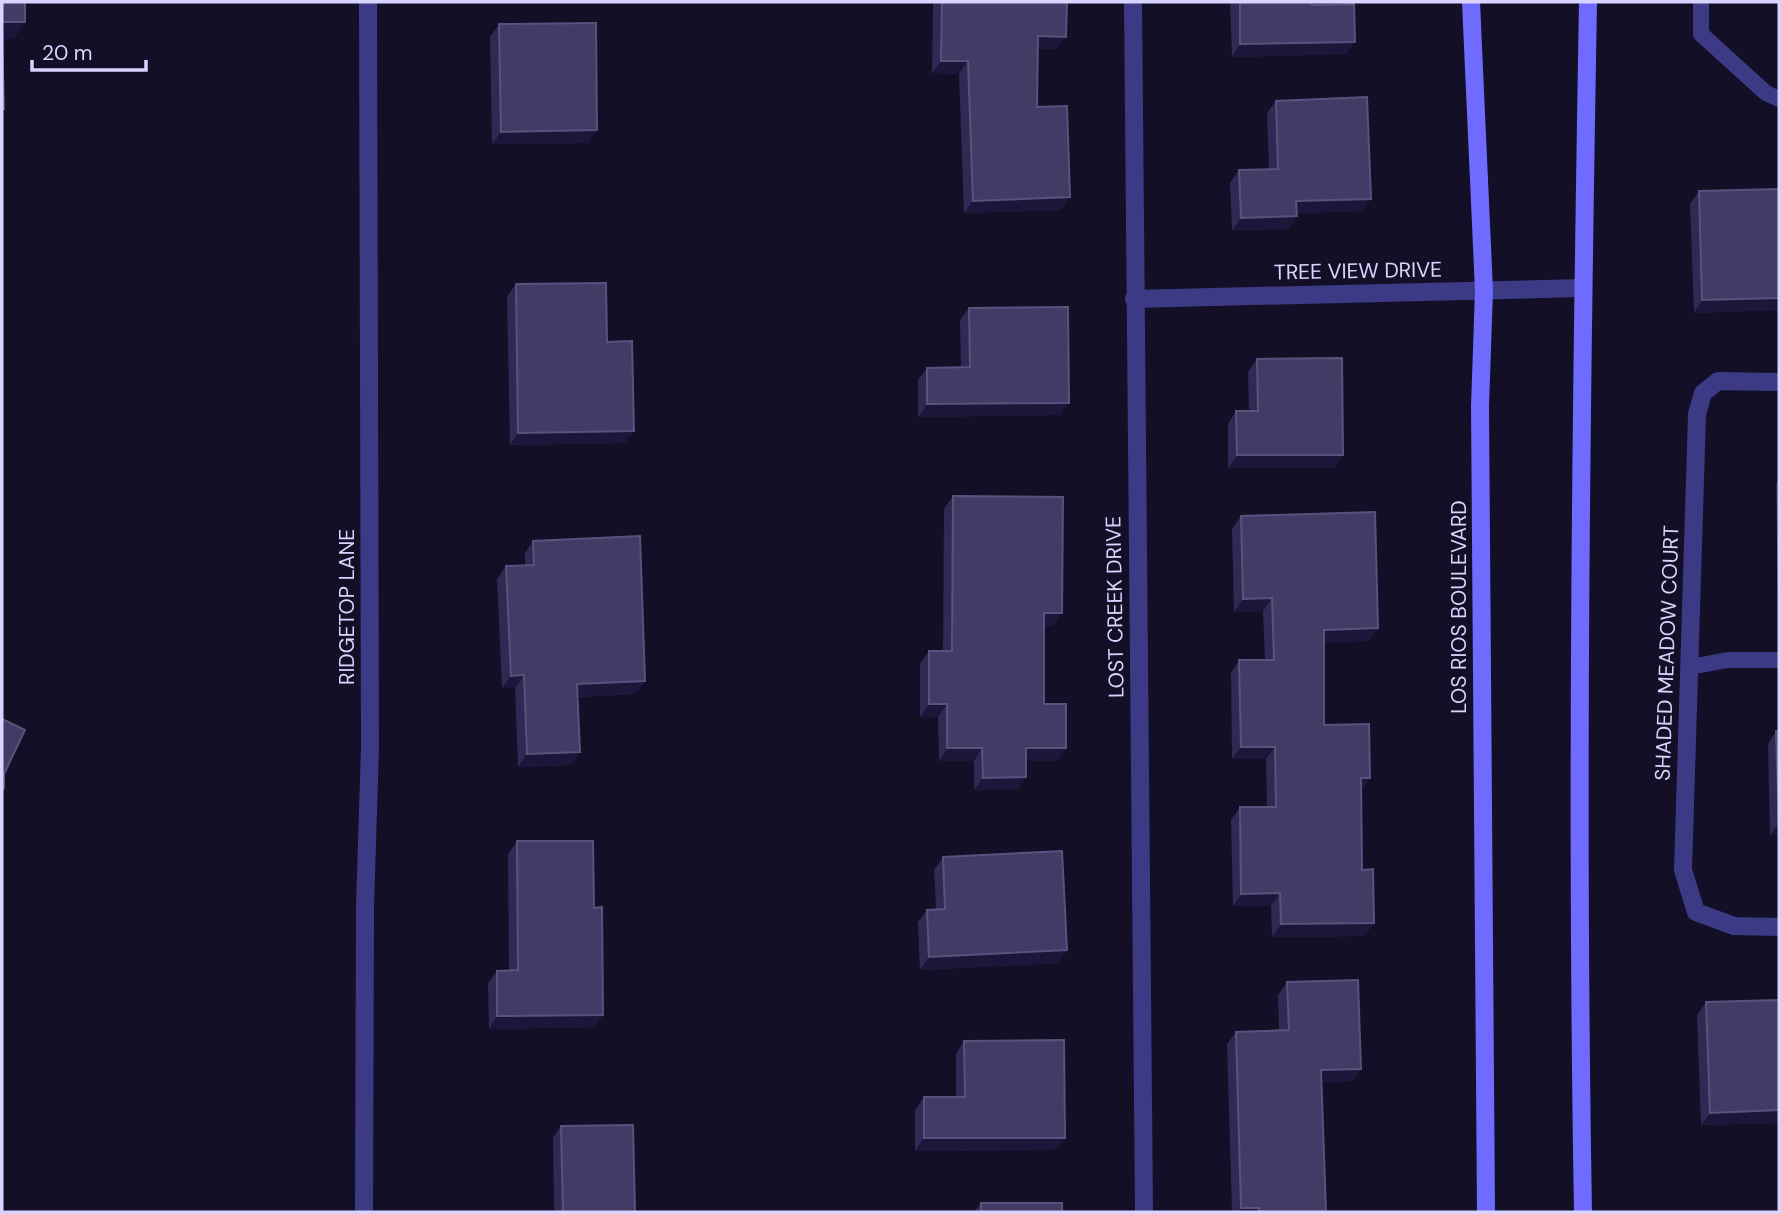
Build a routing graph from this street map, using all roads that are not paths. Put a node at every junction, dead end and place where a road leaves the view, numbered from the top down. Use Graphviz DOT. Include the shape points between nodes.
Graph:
graph roads {
  1 [pos="368,2"];
  2 [pos="1133,2"];
  3 [pos="1471,2"];
  4 [pos="1588,2"];
  5 [pos="1701,2"];
  6 [pos="1779,99"];
  7 [pos="1583,288"];
  8 [pos="1484,291"];
  9 [pos="1134,299"];
  10 [pos="1779,382"];
  11 [pos="1779,660"];
  12 [pos="1690,667"];
  13 [pos="1779,927"];
  14 [pos="364,1212"];
  15 [pos="1144,1212"];
  16 [pos="1486,1212"];
  17 [pos="1583,1212"];
  1 -- 14 [label="street, RIDGETOP LANE" via="370,747"];
  2 -- 9 [label="street, LOST CREEK DRIVE"];
  3 -- 8 [label="main road, LOS RIOS BOULEVARD"];
  4 -- 7 [label="main road"];
  5 -- 6 [label="lane" via="1702,34 1766,93"];
  7 -- 8 [label="street, TREE VIEW DRIVE"];
  7 -- 17 [label="main road" via="1579,907"];
  8 -- 9 [label="street, TREE VIEW DRIVE"];
  8 -- 16 [label="main road, LOS RIOS BOULEVARD" via="1480,420"];
  9 -- 15 [label="street, LOST CREEK DRIVE"];
  10 -- 12 [label="street, SHADED MEADOW COURT" via="1718,381 1703,393 1697,414"];
  11 -- 12 [label="lane" via="1728,660"];
  12 -- 13 [label="street, SHADED MEADOW COURT" via="1683,870 1696,912 1734,926"];
}
